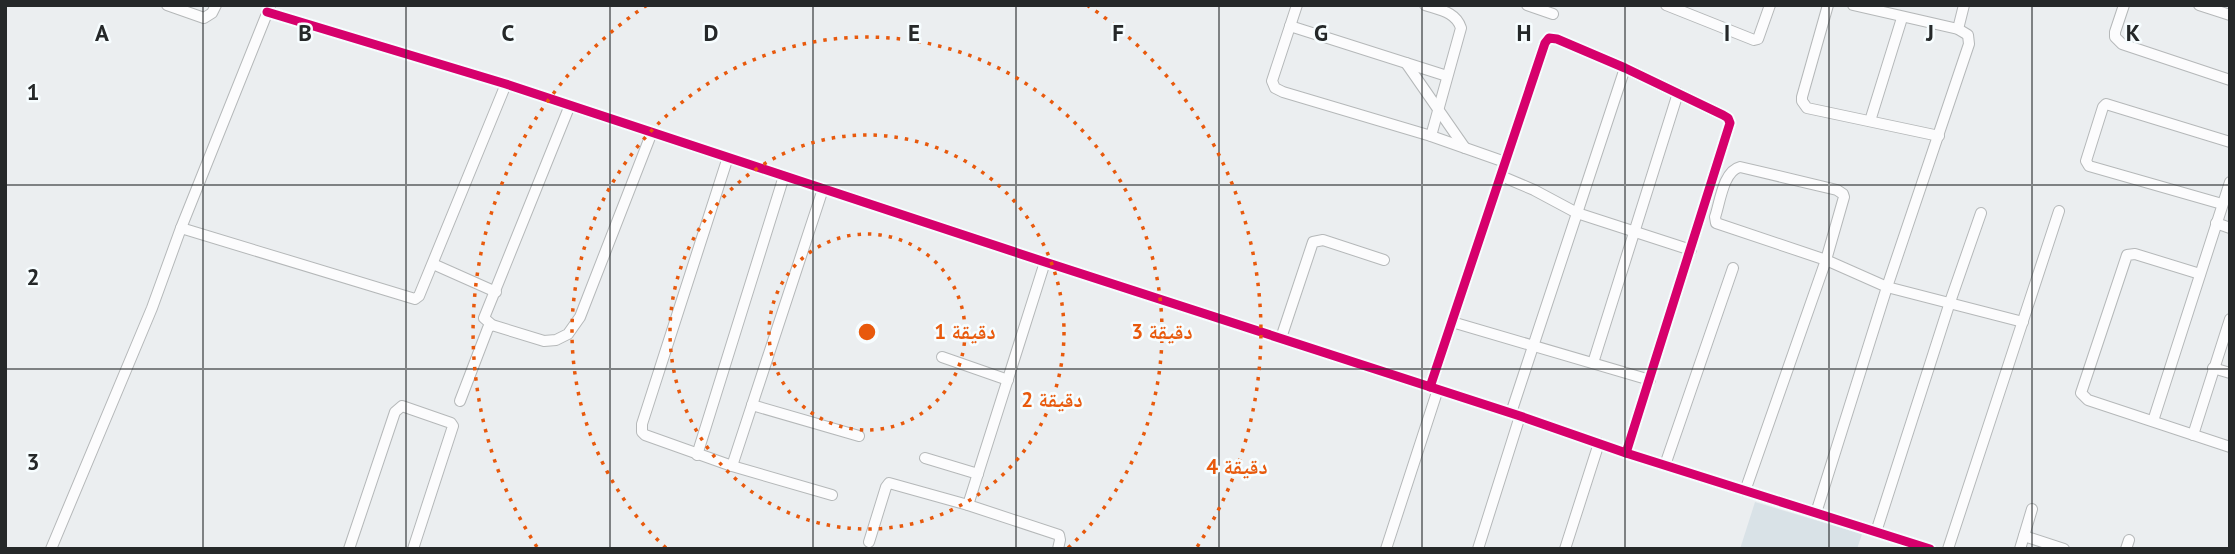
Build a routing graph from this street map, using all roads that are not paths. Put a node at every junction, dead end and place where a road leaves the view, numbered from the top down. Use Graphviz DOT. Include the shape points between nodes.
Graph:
graph roads {
  1 [pos="167,5"];
  2 [pos="216,5"];
  3 [pos="1297,5"];
  4 [pos="1426,5"];
  5 [pos="1527,5"];
  6 [pos="1666,5"];
  7 [pos="1770,5"];
  8 [pos="1828,5"];
  9 [pos="1853,5"];
  10 [pos="1964,5"];
  11 [pos="2124,5"];
  12 [pos="2199,5"];
  13 [pos="1868,7"];
  14 [pos="269,8"];
  15 [pos="1553,14"];
  16 [pos="2230,15"];
  17 [pos="1902,18"];
  18 [pos="1290,26"];
  19 [pos="1958,29"];
  20 [pos="1405,63"];
  21 [pos="1625,68"];
  22 [pos="1447,76"];
  23 [pos="2230,80"];
  24 [pos="506,84"];
  25 [pos="1678,93"];
  26 [pos="570,105"];
  27 [pos="1438,110"];
  28 [pos="1870,121"];
  29 [pos="652,132"];
  30 [pos="1431,136"];
  31 [pos="1939,136"];
  32 [pos="2230,142"];
  33 [pos="1465,148"];
  34 [pos="729,157"];
  35 [pos="1506,162"];
  36 [pos="784,176"];
  37 [pos="1501,176"];
  38 [pos="2230,182"];
  39 [pos="823,189"];
  40 [pos="2222,204"];
  41 [pos="2059,211"];
  42 [pos="1981,213"];
  43 [pos="1577,214"];
  44 [pos="2216,223"];
  45 [pos="181,228"];
  46 [pos="2230,228"];
  47 [pos="1635,232"];
  48 [pos="1691,250"];
  49 [pos="1384,260"];
  50 [pos="1826,260"];
  51 [pos="1045,262"];
  52 [pos="433,264"];
  53 [pos="1733,268"];
  54 [pos="2200,274"];
  55 [pos="1887,287"];
  56 [pos="496,292"];
  57 [pos="1950,302"];
  58 [pos="2230,319"];
  59 [pos="1452,322"];
  60 [pos="2023,322"];
  61 [pos="492,325"];
  62 [pos="1281,338"];
  63 [pos="1534,345"];
  64 [pos="942,357"];
  65 [pos="1593,363"];
  66 [pos="2213,368"];
  67 [pos="2230,373"];
  68 [pos="1008,380"];
  69 [pos="1650,380"];
  70 [pos="1434,388"];
  71 [pos="460,401"];
  72 [pos="752,405"];
  73 [pos="1516,414"];
  74 [pos="2153,421"];
  75 [pos="2193,435"];
  76 [pos="859,436"];
  77 [pos="1599,443"];
  78 [pos="2230,447"];
  79 [pos="1626,453"];
  80 [pos="696,455"];
  81 [pos="925,457"];
  82 [pos="1665,465"];
  83 [pos="732,466"];
  84 [pos="978,474"];
  85 [pos="1745,491"];
  86 [pos="832,495"];
  87 [pos="968,505"];
  88 [pos="2032,509"];
  89 [pos="1816,513"];
  90 [pos="1876,532"];
  91 [pos="2024,536"];
  92 [pos="869,542"];
  93 [pos="51,549"];
  94 [pos="349,549"];
  95 [pos="413,549"];
  96 [pos="1058,549"];
  97 [pos="1386,549"];
  98 [pos="1478,549"];
  99 [pos="1565,549"];
  100 [pos="1930,549"];
  101 [pos="1948,549"];
  102 [pos="2020,549"];
  103 [pos="2064,549"];
  1 -- 2 [label="street" via="204,18"];
  3 -- 18 [label="street"];
  4 -- 22 [label="street" via="1454,16 1460,24"];
  5 -- 15 [label="street"];
  6 -- 7 [label="street" via="1754,40"];
  8 -- 28 [label="street" via="1802,101 1807,108"];
  9 -- 13 [label="street"];
  10 -- 19 [label="street"];
  11 -- 23 [label="street" via="2115,32 2122,44"];
  12 -- 16 [label="street"];
  13 -- 17 [label="street"];
  14 -- 24 [label="street"];
  14 -- 45 [label="street"];
  17 -- 19 [label="street"];
  17 -- 28 [label="street"];
  18 -- 20 [label="street"];
  18 -- 30 [label="street" via="1272,80 1275,88"];
  19 -- 31 [label="street" via="1968,35 1969,44"];
  20 -- 22 [label="street"];
  20 -- 27 [label="street"];
  21 -- 25 [label="street"];
  21 -- 35 [label="street" via="1549,38"];
  21 -- 43 [label="street"];
  22 -- 27 [label="street"];
  24 -- 26 [label="street"];
  24 -- 52 [label="street"];
  25 -- 47 [label="street"];
  25 -- 48 [label="street" via="1730,123"];
  26 -- 29 [label="street"];
  26 -- 56 [label="street"];
  27 -- 30 [label="street"];
  27 -- 33 [label="street"];
  28 -- 31 [label="street"];
  29 -- 34 [label="street"];
  29 -- 61 [label="street" via="580,317 568,334 544,341"];
  30 -- 33 [label="street"];
  31 -- 55 [label="street"];
  32 -- 40 [label="street" via="2106,104 2086,161 2089,166"];
  33 -- 35 [label="street"];
  34 -- 36 [label="street"];
  34 -- 80 [label="street" via="642,424 642,432 650,438"];
  35 -- 37 [label="street"];
  36 -- 39 [label="street"];
  36 -- 80 [label="street"];
  37 -- 43 [label="street"];
  37 -- 59 [label="street"];
  38 -- 40 [label="street"];
  39 -- 51 [label="street"];
  39 -- 72 [label="street"];
  40 -- 44 [label="street"];
  41 -- 60 [label="street"];
  42 -- 57 [label="street"];
  43 -- 47 [label="street"];
  43 -- 63 [label="street"];
  44 -- 46 [label="street"];
  44 -- 54 [label="street"];
  45 -- 52 [label="street" via="411,299 419,296"];
  45 -- 93 [label="street"];
  47 -- 48 [label="street"];
  47 -- 65 [label="street"];
  48 -- 69 [label="street"];
  49 -- 62 [label="street" via="1323,240 1313,242"];
  50 -- 50 [label="street" via="1716,223 1730,171 1740,167 1841,191 1844,197"];
  50 -- 55 [label="street"];
  50 -- 85 [label="street"];
  51 -- 62 [label="street"];
  51 -- 68 [label="street"];
  52 -- 56 [label="street"];
  53 -- 82 [label="street"];
  54 -- 74 [label="street"];
  54 -- 74 [label="street" via="2127,255 2083,386 2081,393 2088,400"];
  55 -- 57 [label="street"];
  55 -- 89 [label="street"];
  56 -- 61 [label="street" via="484,318"];
  57 -- 60 [label="street"];
  57 -- 90 [label="street"];
  58 -- 66 [label="street"];
  59 -- 63 [label="street"];
  59 -- 70 [label="street"];
  60 -- 101 [label="street"];
  61 -- 71 [label="street"];
  62 -- 70 [label="street"];
  63 -- 65 [label="street"];
  63 -- 73 [label="street"];
  64 -- 68 [label="street"];
  65 -- 69 [label="street"];
  66 -- 67 [label="street"];
  66 -- 75 [label="street"];
  68 -- 84 [label="street"];
  69 -- 79 [label="street"];
  70 -- 73 [label="street"];
  70 -- 97 [label="street"];
  72 -- 76 [label="street"];
  72 -- 83 [label="street"];
  73 -- 77 [label="street"];
  73 -- 98 [label="street"];
  74 -- 75 [label="street"];
  75 -- 78 [label="street"];
  77 -- 79 [label="street"];
  77 -- 99 [label="street"];
  79 -- 82 [label="street"];
  80 -- 83 [label="street"];
  81 -- 84 [label="street"];
  82 -- 85 [label="street"];
  83 -- 86 [label="street"];
  84 -- 87 [label="street"];
  85 -- 89 [label="street"];
  87 -- 92 [label="street" via="889,483"];
  87 -- 96 [label="street" via="1059,536"];
  88 -- 91 [label="street"];
  89 -- 90 [label="street"];
  90 -- 100 [label="street"];
  91 -- 102 [label="street"];
  91 -- 103 [label="street"];
  94 -- 95 [label="street" via="394,412 402,406 453,426"];
}
